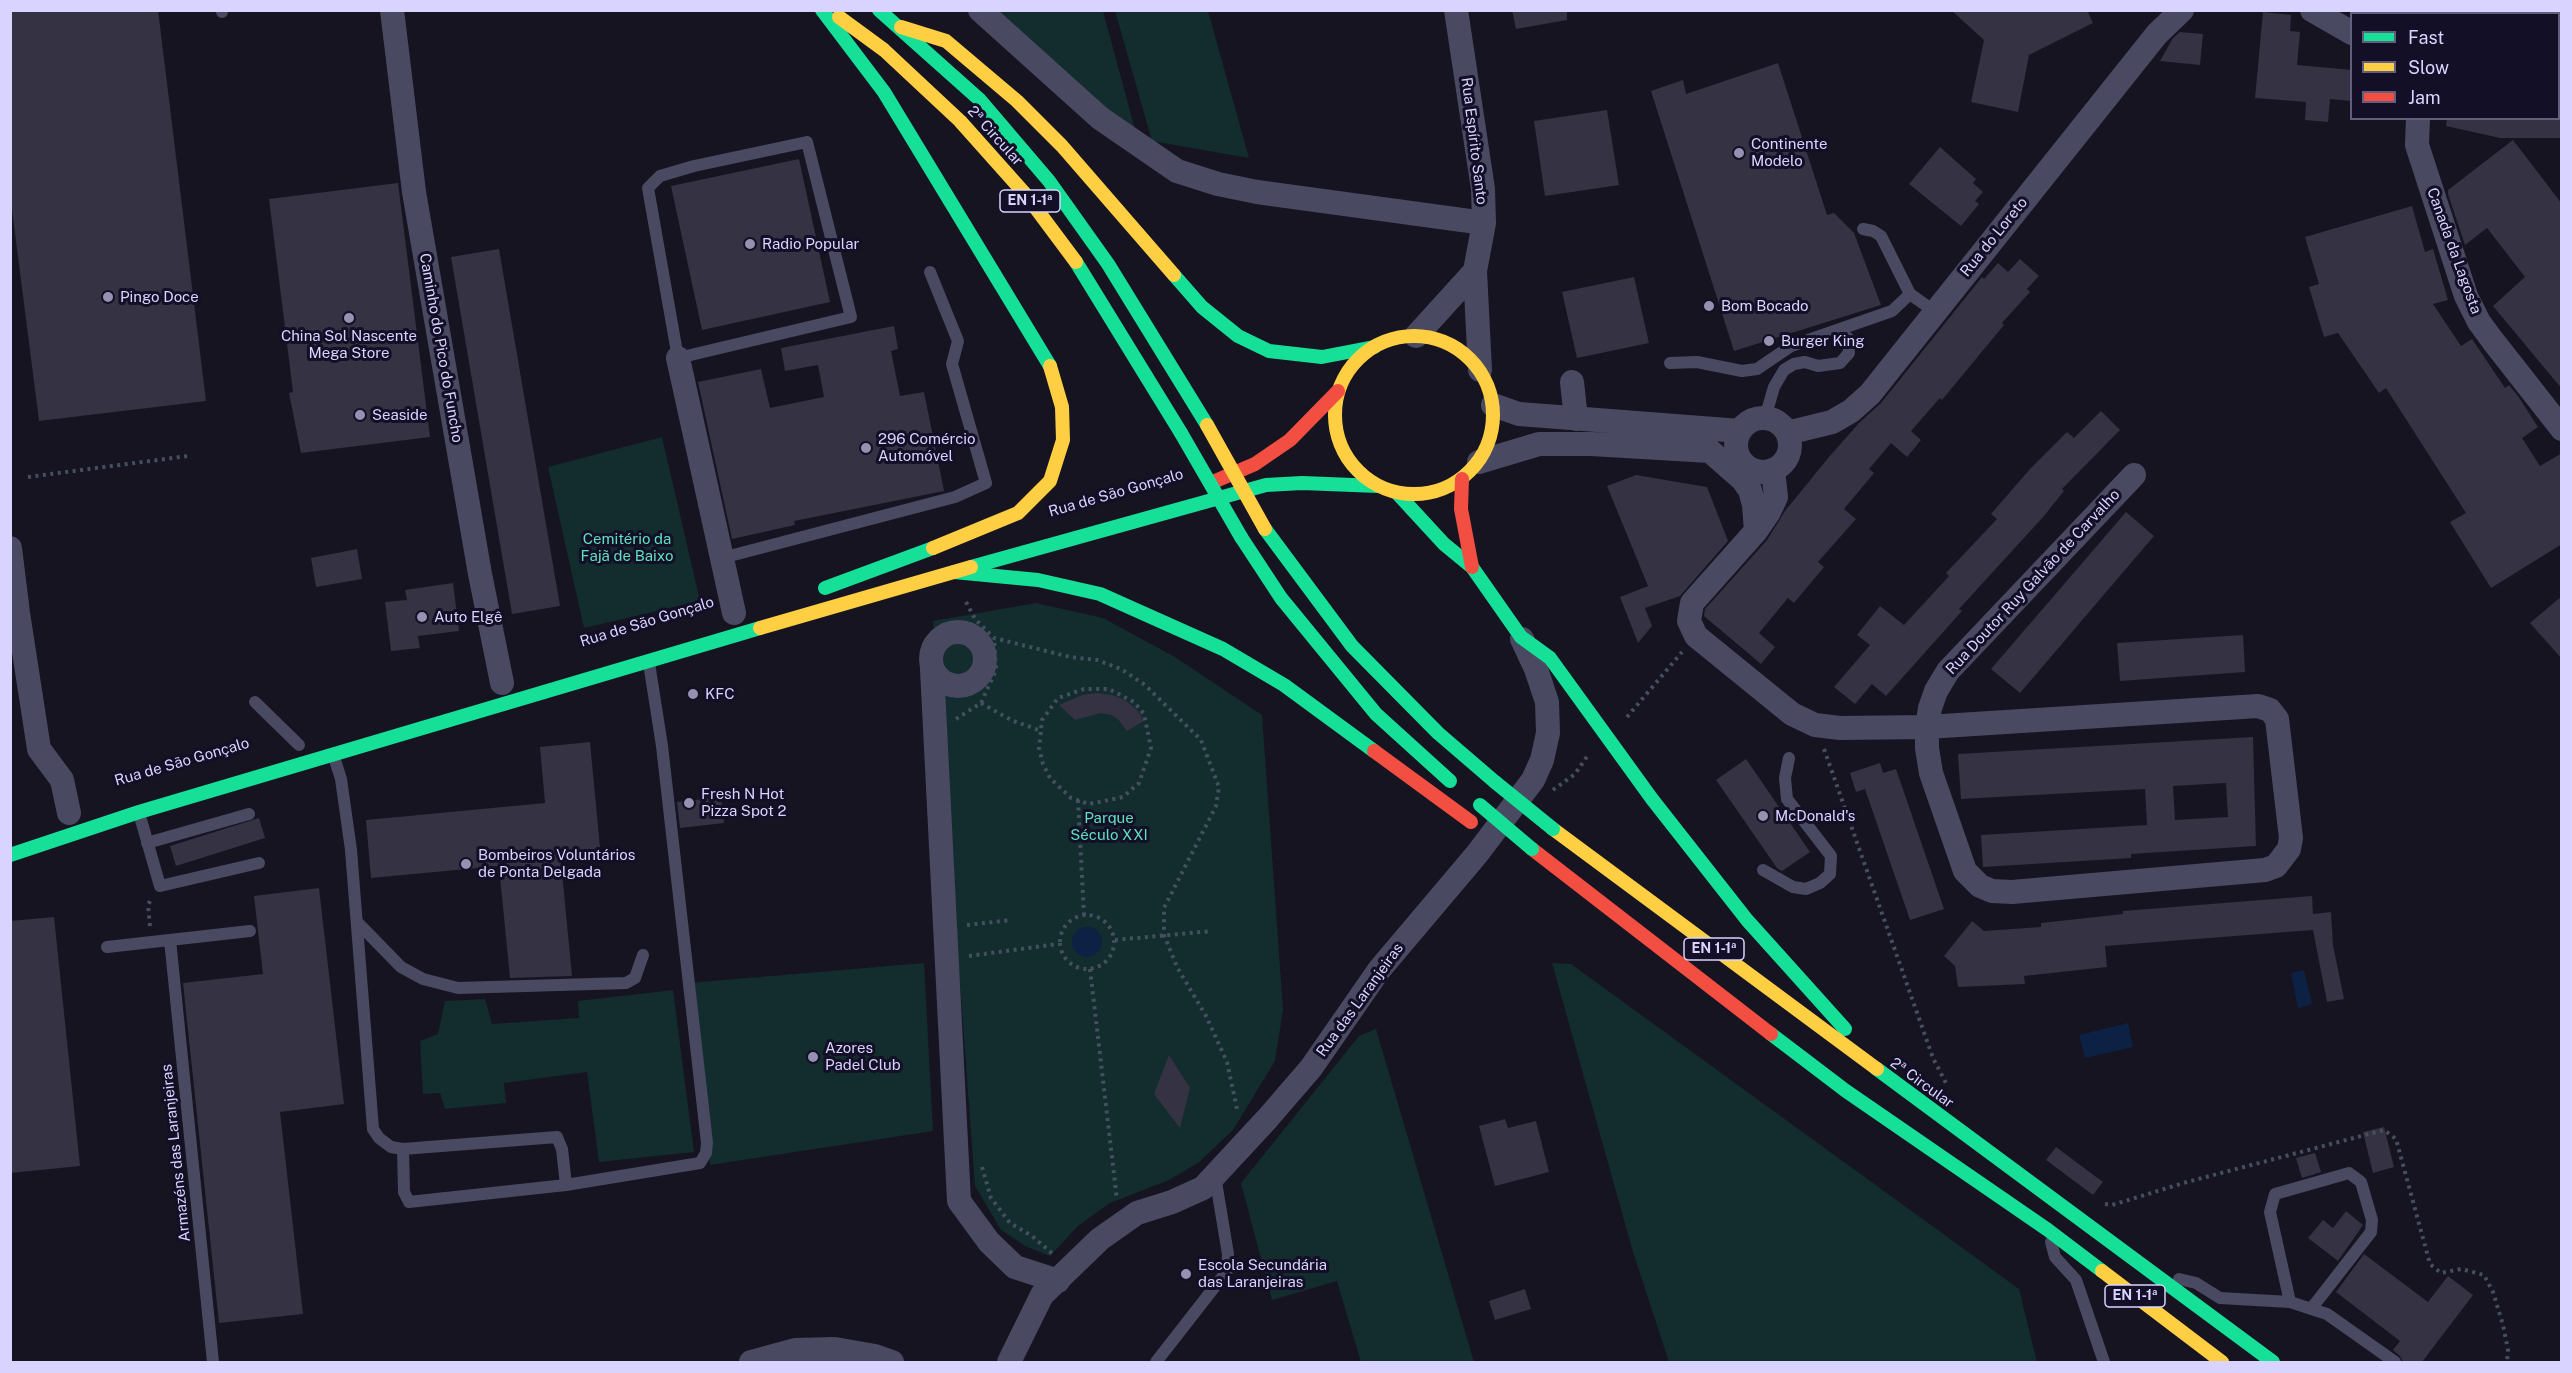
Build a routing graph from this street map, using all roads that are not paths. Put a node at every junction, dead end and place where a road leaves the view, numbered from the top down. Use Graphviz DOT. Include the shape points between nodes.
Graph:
graph roads {
  1 [pos="392,10"];
  2 [pos="822,10"];
  3 [pos="831,10"];
  4 [pos="879,10"];
  5 [pos="980,10"];
  6 [pos="1456,10"];
  7 [pos="2182,10"];
  8 [pos="2312,10"];
  9 [pos="901,27"];
  10 [pos="2350,32"];
  11 [pos="2418,120"];
  12 [pos="1484,223"];
  13 [pos="1863,229"];
  14 [pos="1475,271"];
  15 [pos="930,272"];
  16 [pos="1910,294"];
  17 [pos="1934,311"];
  18 [pos="1416,336"];
  19 [pos="1848,338"];
  20 [pos="1374,347"];
  21 [pos="678,358"];
  22 [pos="1670,363"];
  23 [pos="1480,370"];
  24 [pos="1572,382"];
  25 [pos="1338,391"];
  26 [pos="1493,405"];
  27 [pos="1765,418"];
  28 [pos="1576,419"];
  29 [pos="2562,429"];
  30 [pos="1787,433"];
  31 [pos="1738,440"];
  32 [pos="1710,452"];
  33 [pos="1773,470"];
  34 [pos="1470,471"];
  35 [pos="2134,475"];
  36 [pos="1378,486"];
  37 [pos="1196,487"];
  38 [pos="1397,493"];
  39 [pos="1756,531"];
  40 [pos="10,548"];
  41 [pos="961,552"];
  42 [pos="722,558"];
  43 [pos="1472,567"];
  44 [pos="954,572"];
  45 [pos="14,614"];
  46 [pos="734,614"];
  47 [pos="1521,637"];
  48 [pos="649,661"];
  49 [pos="932,669"];
  50 [pos="502,683"];
  51 [pos="958,687"];
  52 [pos="255,702"];
  53 [pos="944,719"];
  54 [pos="1927,727"];
  55 [pos="299,745"];
  56 [pos="334,756"];
  57 [pos="1788,758"];
  58 [pos="139,812"];
  59 [pos="69,813"];
  60 [pos="249,814"];
  61 [pos="147,843"];
  62 [pos="1533,849"];
  63 [pos="10,855"];
  64 [pos="259,863"];
  65 [pos="1763,870"];
  66 [pos="358,923"];
  67 [pos="250,931"];
  68 [pos="170,940"];
  69 [pos="107,946"];
  70 [pos="643,955"];
  71 [pos="1875,1069"];
  72 [pos="403,1149"];
  73 [pos="1215,1175"];
  74 [pos="566,1185"];
  75 [pos="2048,1230"];
  76 [pos="2156,1274"];
  77 [pos="1065,1275"];
  78 [pos="2290,1302"];
  79 [pos="2311,1309"];
  80 [pos="213,1362"];
  81 [pos="751,1362"];
  82 [pos="892,1362"];
  83 [pos="1009,1362"];
  84 [pos="1156,1362"];
  85 [pos="2104,1362"];
  86 [pos="2222,1362"];
  87 [pos="2273,1362"];
  88 [pos="2395,1362"];
  1 -- 50 [label="street, Caminho do Pico do Funcho" via="414,192"];
  2 -- 41 [label="main road" via="884,92 1048,361 1062,407 1063,440 1050,481 1018,513 819,590"];
  3 -- 62 [label="main road, 2ª Circular / EN 1-1ª, bridge" via="884,50 960,121 1026,195 1085,274 1281,598 1376,714 1425,761"];
  4 -- 9 [label="main road, 2ª Circular / EN 1-1ª"];
  5 -- 12 [label="street" via="1100,117 1177,171 1257,192"];
  6 -- 12 [label="street, Rua Espírito Santo" via="1483,189"];
  7 -- 17 [label="street, Rua do Loreto" via="2157,34"];
  8 -- 10 [label="street"];
  9 -- 20 [label="main road" via="946,41 1017,101 1062,146 1202,307 1238,336 1269,351 1301,356 1322,357"];
  9 -- 71 [label="main road, 2ª Circular / EN 1-1ª, bridge" via="980,100 1050,181 1108,264 1207,425 1265,530 1352,646 1392,689 1438,733 1553,829"];
  11 -- 29 [label="street, Canada da Lagosta" via="2417,146 2466,296 2493,341"];
  12 -- 14 [label="street, Rua Espírito Santo"];
  13 -- 16 [label="lane" via="1881,236"];
  14 -- 18 [label="street"];
  14 -- 23 [label="street, Rua Espírito Santo"];
  15 -- 42 [label="lane" via="958,341 952,364 986,483 955,497"];
  16 -- 17 [label="lane"];
  16 -- 22 [label="lane" via="1892,310 1791,346 1757,369 1742,371 1697,362"];
  17 -- 30 [label="street, Rua do Loreto" via="1870,394 1851,411 1832,422"];
  18 -- 20 [label="main road" via="1394,338"];
  18 -- 23 [label="main road" via="1452,345"];
  19 -- 27 [label="lane" via="1849,353 1840,363 1818,366 1806,362 1784,370 1774,387"];
  20 -- 25 [label="main road" via="1358,358"];
  21 -- 21 [label="lane" via="648,188 660,177 694,166 807,142 851,317"];
  21 -- 42 [label="street"];
  23 -- 26 [label="main road"];
  24 -- 28 [label="street"];
  25 -- 36 [label="main road" via="1334,413 1337,436 1360,474"];
  25 -- 37 [label="main road, Rua de São Gonçalo" via="1290,440 1255,464"];
  26 -- 28 [label="street" via="1519,414"];
  26 -- 34 [label="main road" via="1488,444"];
  27 -- 30 [label="street" via="1782,425"];
  27 -- 31 [label="street" via="1751,421"];
  28 -- 31 [label="street"];
  30 -- 33 [label="street" via="1789,450 1781,465"];
  31 -- 32 [label="street"];
  31 -- 33 [label="street" via="1738,456 1750,468"];
  32 -- 34 [label="street" via="1539,444"];
  32 -- 39 [label="street" via="1750,490"];
  33 -- 39 [label="street" via="1776,497"];
  34 -- 38 [label="main road" via="1442,490 1420,495"];
  34 -- 43 [label="main road, Rua das Laranjeiras" via="1461,508"];
  35 -- 54 [label="street, Rua Doutor Ruy Galvão de Carvalho" via="1948,671 1936,691"];
  36 -- 38 [label="main road"];
  36 -- 44 [label="main road" via="1266,485"];
  38 -- 43 [label="main road, Rua das Laranjeiras" via="1444,544"];
  39 -- 54 [label="street" via="1692,603 1689,621 1696,636 1792,714 1815,724 1840,728"];
  40 -- 45 [label="street"];
  42 -- 46 [label="street"];
  43 -- 47 [label="main road, Rua das Laranjeiras"];
  44 -- 48 [label="main road"];
  44 -- 62 [label="main road, bridge" via="1038,580 1100,594 1223,649 1284,685 1471,822"];
  45 -- 59 [label="street" via="39,749 62,780"];
  47 -- 71 [label="main road" via="1550,658 1652,799 1739,910 1836,1017"];
  47 -- 73 [label="street, Rua das Laranjeiras" via="1547,702 1548,733 1533,780 1477,854 1379,970 1311,1068"];
  48 -- 56 [label="main road"];
  48 -- 74 [label="lane" via="663,746 706,1153 700,1163"];
  49 -- 51 [label="street" via="937,678"];
  49 -- 51 [label="street" via="932,648 941,637 960,632 975,637 984,650 984,668 978,678"];
  49 -- 53 [label="street"];
  51 -- 53 [label="street"];
  52 -- 55 [label="lane"];
  53 -- 77 [label="street" via="959,1200 989,1242 1015,1267"];
  54 -- 54 [label="street" via="1931,773 1965,871 1980,886 1992,891 2265,870 2276,866 2289,849 2279,727 2274,714 2265,708"];
  56 -- 58 [label="main road"];
  56 -- 66 [label="lane" via="341,779"];
  57 -- 65 [label="lane" via="1786,799 1831,856 1830,874 1806,889 1793,887"];
  58 -- 61 [label="lane"];
  58 -- 63 [label="main road"];
  60 -- 61 [label="lane"];
  61 -- 64 [label="lane" via="160,886"];
  62 -- 75 [label="main road, EN 1-1ª" via="1846,1091"];
  66 -- 70 [label="lane" via="401,967 458,988 626,983 635,978"];
  66 -- 72 [label="lane" via="373,1129 391,1147"];
  67 -- 68 [label="lane"];
  68 -- 69 [label="lane"];
  68 -- 80 [label="lane, Armazéns das Laranjeiras"];
  71 -- 76 [label="main road, 2ª Circular / EN 1-1ª"];
  72 -- 74 [label="lane" via="557,1137"];
  72 -- 74 [label="lane" via="404,1192 410,1202"];
  73 -- 77 [label="street, Rua das Laranjeiras" via="1203,1188 1137,1213 1100,1239"];
  73 -- 84 [label="lane" via="1228,1254 1227,1271"];
  75 -- 85 [label="lane" via="2055,1257 2076,1280"];
  75 -- 86 [label="main road, EN 1-1ª"];
  76 -- 78 [label="lane" via="2196,1283 2220,1298"];
  76 -- 87 [label="main road, 2ª Circular / EN 1-1ª"];
  77 -- 83 [label="street, Rua das Laranjeiras" via="1042,1296"];
  78 -- 79 [label="lane"];
  78 -- 79 [label="lane" via="2270,1212 2275,1194 2349,1173 2361,1182 2372,1220 2371,1232"];
  79 -- 88 [label="lane" via="2327,1314"];
  81 -- 82 [label="street" via="795,1350 835,1349"];
}
